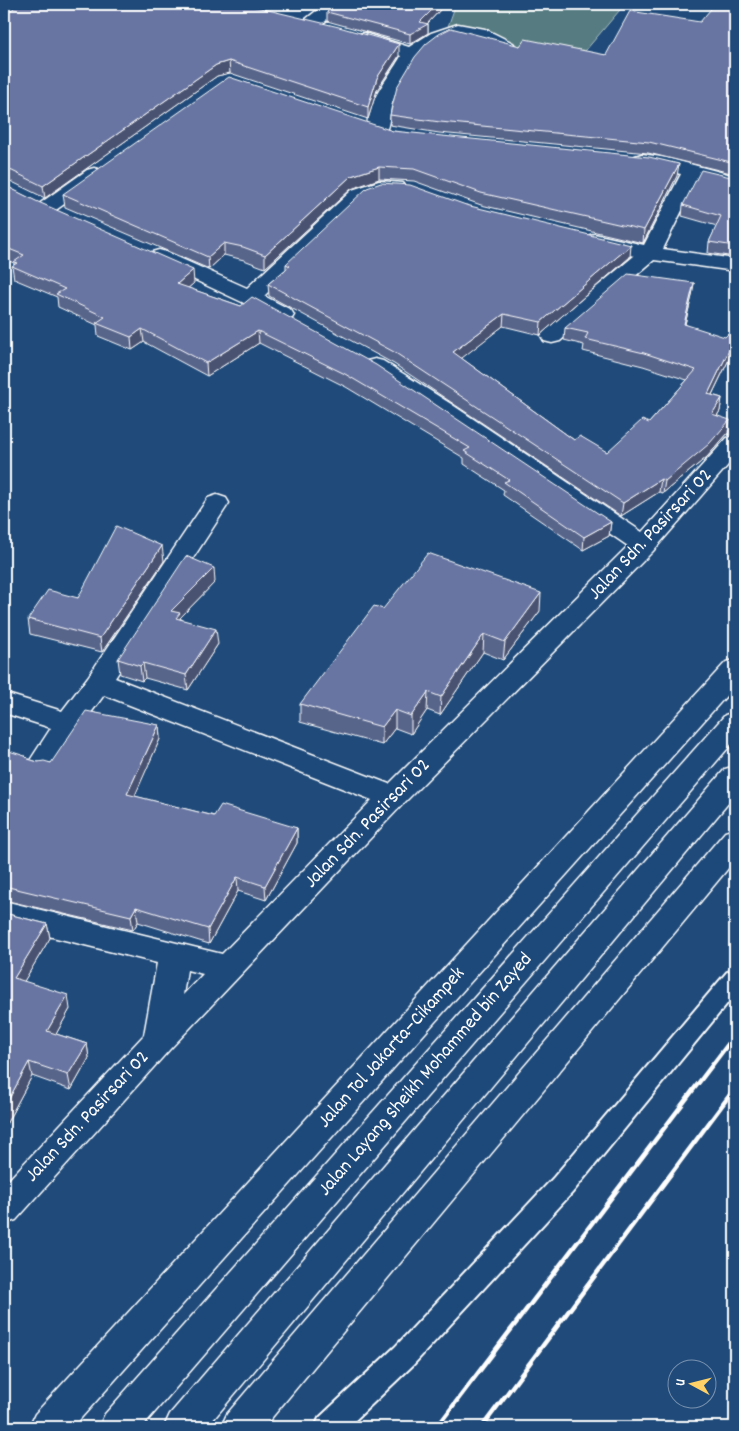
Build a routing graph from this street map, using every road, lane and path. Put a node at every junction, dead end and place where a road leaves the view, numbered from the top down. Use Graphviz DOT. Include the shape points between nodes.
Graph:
graph roads {
  1 [pos="336,4"];
  2 [pos="291,19"];
  3 [pos="310,23"];
  4 [pos="328,28"];
  5 [pos="346,33"];
  6 [pos="508,47"];
  7 [pos="411,53"];
  8 [pos="359,122"];
  9 [pos="621,158"];
  10 [pos="111,162"];
  11 [pos="692,171"];
  12 [pos="735,182"];
  13 [pos="413,189"];
  14 [pos="72,219"];
  15 [pos="572,235"];
  16 [pos="143,249"];
  17 [pos="650,253"];
  18 [pos="735,265"];
  19 [pos="250,298"];
  20 [pos="301,325"];
  21 [pos="552,336"];
  22 [pos="359,357"];
  23 [pos="735,443"];
  24 [pos="217,502"];
  25 [pos="644,545"];
  26 [pos="735,669"];
  27 [pos="98,684"];
  28 [pos="4,703"];
  29 [pos="70,722"];
  30 [pos="735,722"];
  31 [pos="41,764"];
  32 [pos="735,776"];
  33 [pos="394,797"];
  34 [pos="735,840"];
  35 [pos="4,914"];
  36 [pos="171,955"];
  37 [pos="228,968"];
  38 [pos="735,978"];
  39 [pos="159,1040"];
  40 [pos="4,1209"];
  41 [pos="48,1427"];
  42 [pos="118,1427"];
  43 [pos="183,1427"];
  44 [pos="240,1427"];
  45 [pos="329,1427"];
  1 -- 3 [label="main road"];
  2 -- 3 [label="main road"];
  3 -- 4 [label="main road"];
  5 -- 7 [label="main road"];
  6 -- 7 [label="main road" via="480,32 459,30 440,34"];
  7 -- 8 [label="main road" via="379,114 386,132"];
  9 -- 11 [label="main road"];
  10 -- 14 [label="main road" via="39,205"];
  11 -- 12 [label="main road"];
  11 -- 17 [label="main road"];
  13 -- 19 [label="main road" via="380,187 359,194"];
  15 -- 17 [label="main road"];
  16 -- 19 [label="main road"];
  17 -- 18 [label="main road"];
  17 -- 21 [label="main road"];
  19 -- 20 [label="main road"];
  22 -- 25 [label="main road" via="443,409"];
  23 -- 25 [label="main road, Jalan Sdn. Pasirsari 02"];
  24 -- 27 [label="main road"];
  25 -- 33 [label="main road, Jalan Sdn. Pasirsari 02"];
  26 -- 41 [label="main road, Jalan Tol Jakarta–Cikampek"];
  27 -- 29 [label="main road"];
  27 -- 33 [label="main road"];
  28 -- 29 [label="main road"];
  29 -- 31 [label="main road"];
  30 -- 42 [label="main road, Jalan Layang Sheikh Mohammed bin Zayed"];
  32 -- 43 [label="main road, Jalan Layang Sheikh Mohammed bin Zayed"];
  33 -- 37 [label="main road, Jalan Sdn. Pasirsari 02"];
  34 -- 44 [label="main road"];
  35 -- 36 [label="main road"];
  36 -- 37 [label="main road"];
  36 -- 39 [label="main road" via="173,959"];
  37 -- 39 [label="main road, Jalan Sdn. Pasirsari 02"];
  38 -- 45 [label="lane" via="563,1185 404,1356"];
  39 -- 40 [label="main road, Jalan Sdn. Pasirsari 02"];
}
